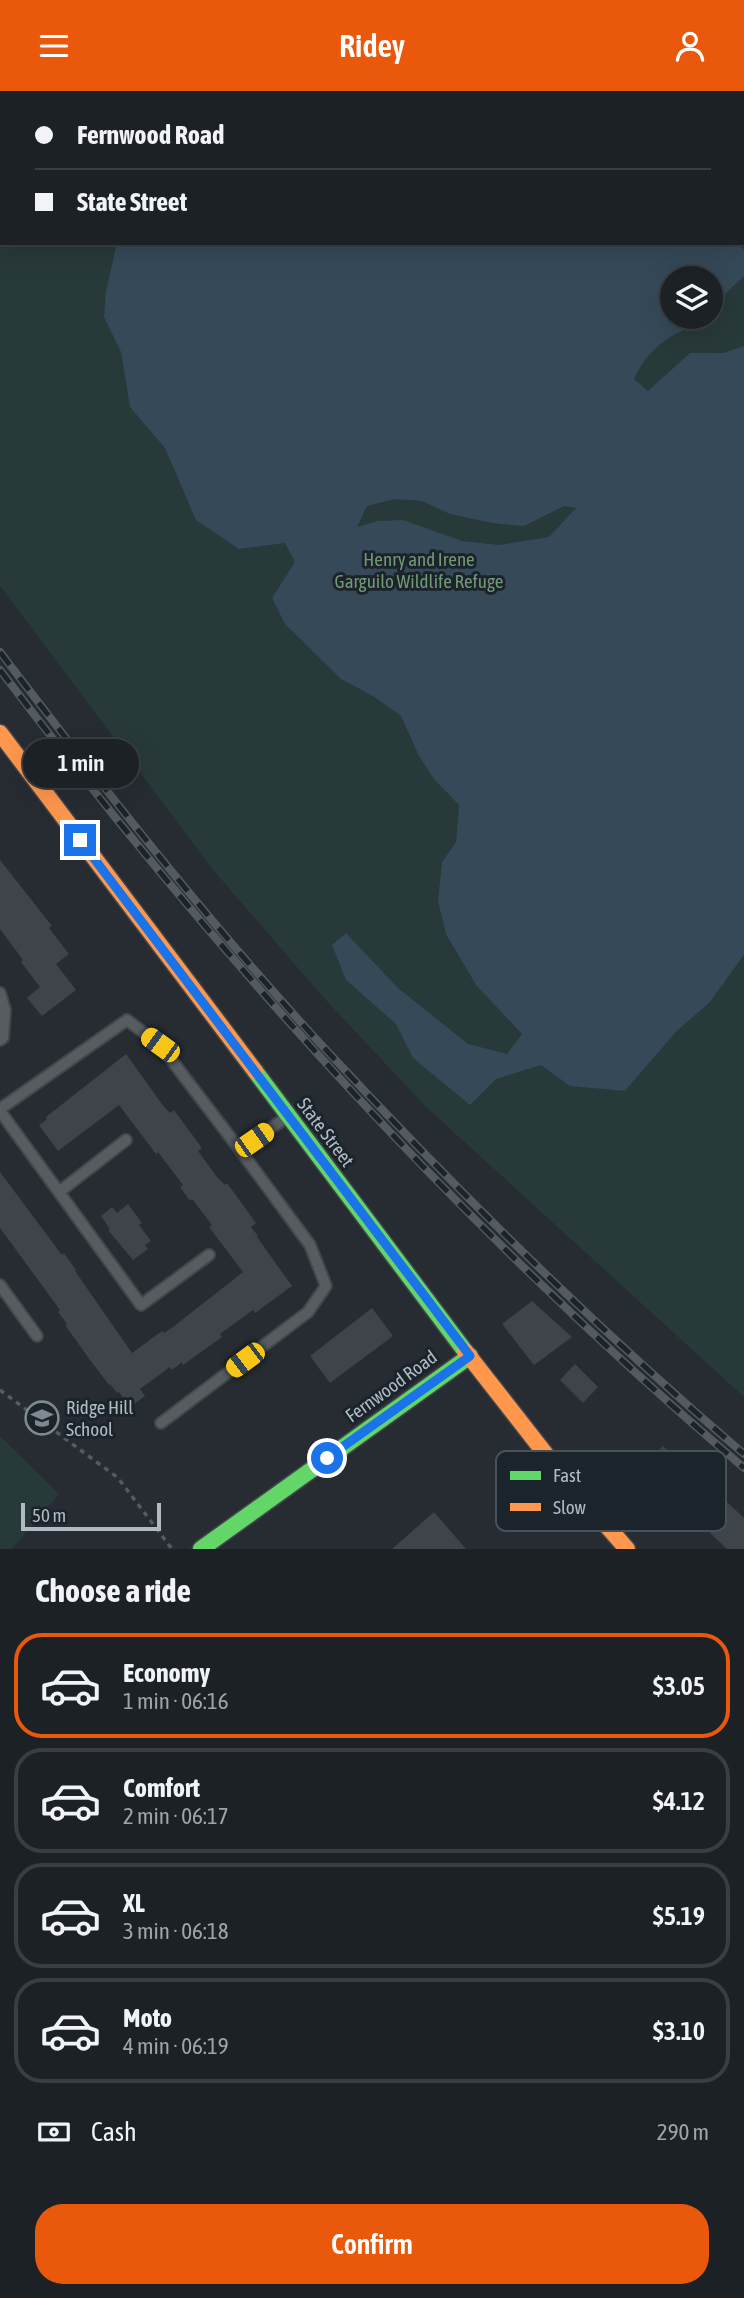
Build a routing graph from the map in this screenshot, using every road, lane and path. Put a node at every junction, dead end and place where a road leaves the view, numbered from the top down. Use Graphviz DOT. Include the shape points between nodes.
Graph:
graph roads {
  1 [pos="0,733"];
  2 [pos="0,993"];
  3 [pos="0,1040"];
  4 [pos="0,1110"];
  5 [pos="288,1117"];
  6 [pos="126,1140"];
  7 [pos="240,1150"];
  8 [pos="59,1192"];
  9 [pos="209,1255"];
  10 [pos="0,1285"];
  11 [pos="37,1336"];
  12 [pos="470,1356"];
  13 [pos="0,1390"];
  14 [pos="161,1423"];
  15 [pos="543,1451"];
  16 [pos="611,1531"];
  17 [pos="172,1549"];
  18 [pos="201,1549"];
  19 [pos="626,1549"];
  1 -- 5 [label="main road, State Street"];
  2 -- 3 [label="lane" via="5,1010"];
  4 -- 7 [label="lane" via="127,1020 160,1045"];
  4 -- 8 [label="lane"];
  5 -- 7 [label="lane"];
  5 -- 12 [label="main road, State Street"];
  6 -- 8 [label="lane"];
  7 -- 14 [label="lane" via="310,1245 326,1286 308,1312"];
  8 -- 9 [label="lane" via="141,1305"];
  10 -- 11 [label="lane"];
  12 -- 15 [label="main road, State Street"];
  12 -- 18 [label="main road, Fernwood Road"];
  13 -- 17 [label="path" via="118,1478"];
  16 -- 19 [label="main road, State Street"];
}
